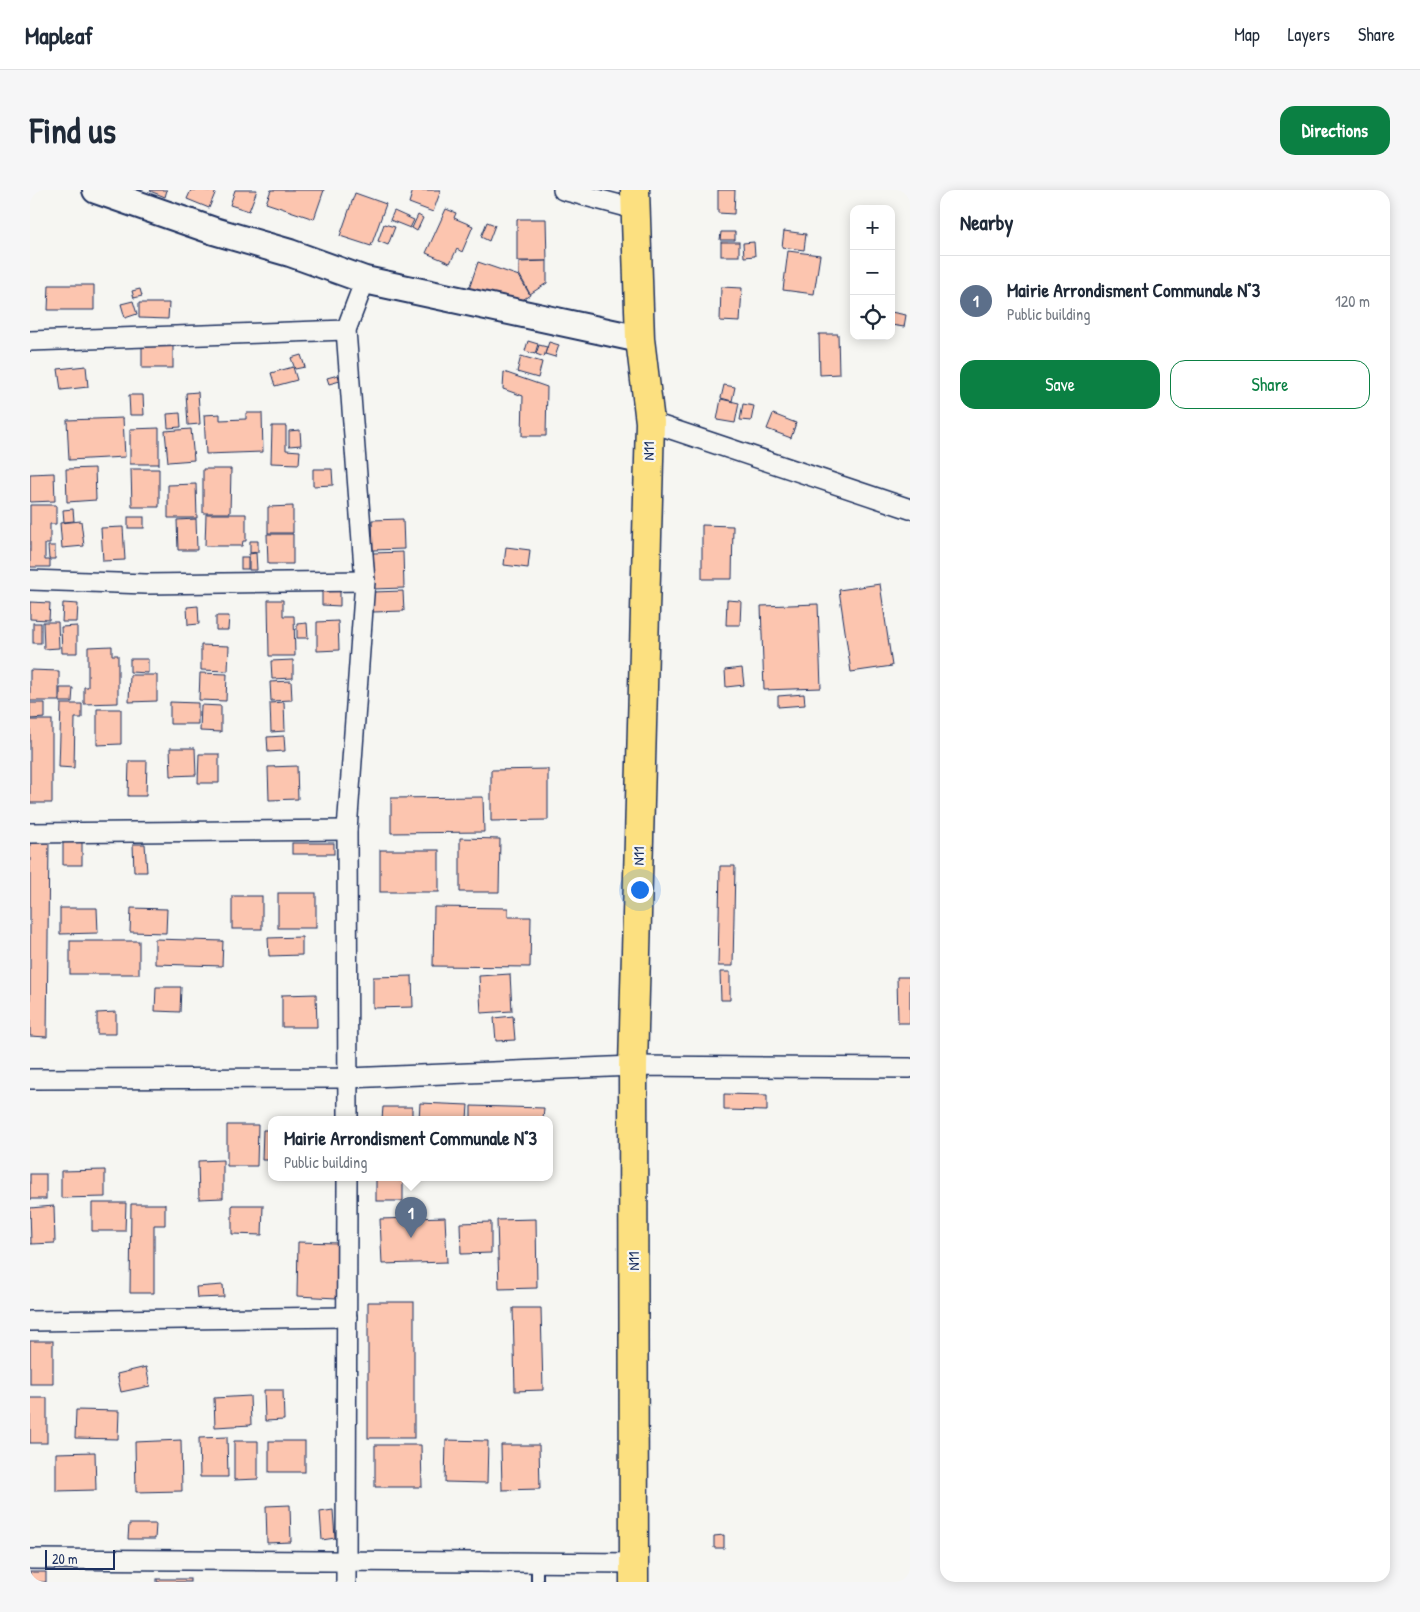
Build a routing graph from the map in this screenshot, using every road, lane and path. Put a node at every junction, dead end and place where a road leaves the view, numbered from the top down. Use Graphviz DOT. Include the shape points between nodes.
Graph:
graph roads {
  1 [pos="96,190"];
  2 [pos="563,190"];
  3 [pos="635,199"];
  4 [pos="365,280"];
  5 [pos="346,330"];
  6 [pos="640,339"];
  7 [pos="30,341"];
  8 [pos="650,422"];
  9 [pos="910,509"];
  10 [pos="30,580"];
  11 [pos="365,581"];
  12 [pos="347,830"];
  13 [pos="30,833"];
  14 [pos="633,1066"];
  15 [pos="910,1068"];
  16 [pos="348,1078"];
  17 [pos="30,1079"];
  18 [pos="348,1116"];
  19 [pos="347,1181"];
  20 [pos="347,1317"];
  21 [pos="30,1321"];
  22 [pos="30,1559"];
  23 [pos="346,1562"];
  24 [pos="537,1563"];
  25 [pos="635,1573"];
  26 [pos="346,1582"];
  27 [pos="537,1582"];
  1 -- 4 [label="street"];
  2 -- 3 [label="street"];
  3 -- 6 [label="main road, N11"];
  4 -- 5 [label="street"];
  4 -- 6 [label="street"];
  5 -- 7 [label="street"];
  5 -- 11 [label="street"];
  6 -- 8 [label="main road, N11"];
  8 -- 9 [label="street"];
  8 -- 14 [label="main road, N11"];
  10 -- 11 [label="street" via="146,584"];
  11 -- 12 [label="street"];
  12 -- 13 [label="street"];
  12 -- 16 [label="street"];
  14 -- 15 [label="street"];
  14 -- 16 [label="street"];
  14 -- 25 [label="main road, N11"];
  16 -- 17 [label="street"];
  16 -- 18 [label="street"];
  19 -- 20 [label="street"];
  20 -- 21 [label="street"];
  20 -- 23 [label="street"];
  22 -- 23 [label="street"];
  23 -- 24 [label="street"];
  23 -- 26 [label="street"];
  24 -- 25 [label="street"];
  24 -- 27 [label="lane"];
}
